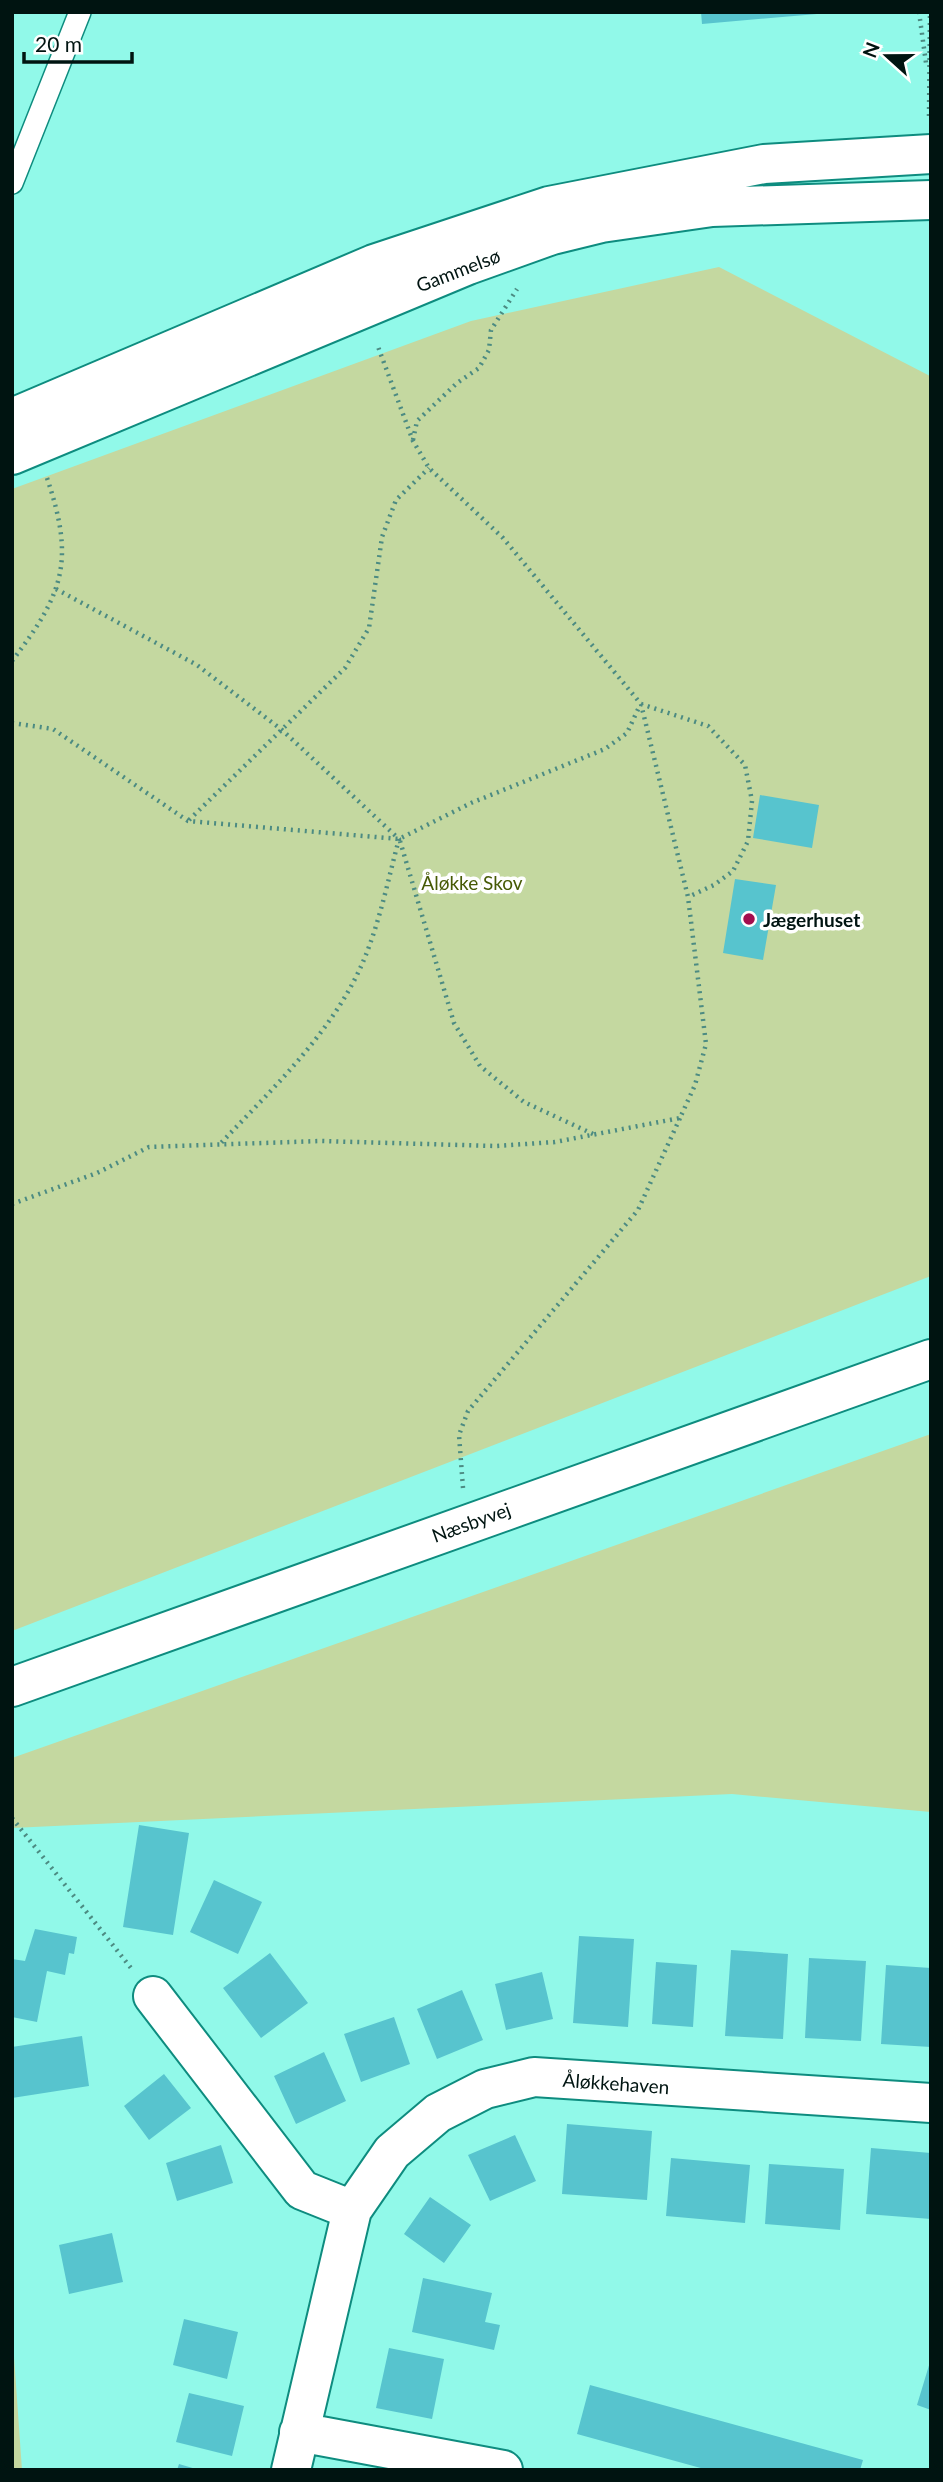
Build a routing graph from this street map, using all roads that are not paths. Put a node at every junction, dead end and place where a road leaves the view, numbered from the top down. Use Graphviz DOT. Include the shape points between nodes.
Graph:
graph roads {
  1 [pos="80,12"];
  2 [pos="931,154"];
  3 [pos="12,183"];
  4 [pos="931,200"];
  5 [pos="19,426"];
  6 [pos="931,1359"];
  7 [pos="12,1687"];
  8 [pos="153,1996"];
  9 [pos="931,2103"];
  10 [pos="352,2210"];
  11 [pos="299,2432"];
  12 [pos="291,2470"];
  13 [pos="503,2470"];
  1 -- 3 [label="lane"];
  2 -- 5 [label="street, Gammelsø" via="764,164 549,206 374,264"];
  4 -- 5 [label="street, Gammelsø" via="712,207 552,235"];
  6 -- 7 [label="street, Næsbyvej"];
  8 -- 10 [label="street" via="302,2190"];
  9 -- 10 [label="street, Åløkkehaven" via="534,2077 485,2089 438,2113 392,2152"];
  10 -- 11 [label="street, Åløkkehaven"];
  11 -- 12 [label="street, Åløkkehaven"];
  11 -- 13 [label="street"];
}
